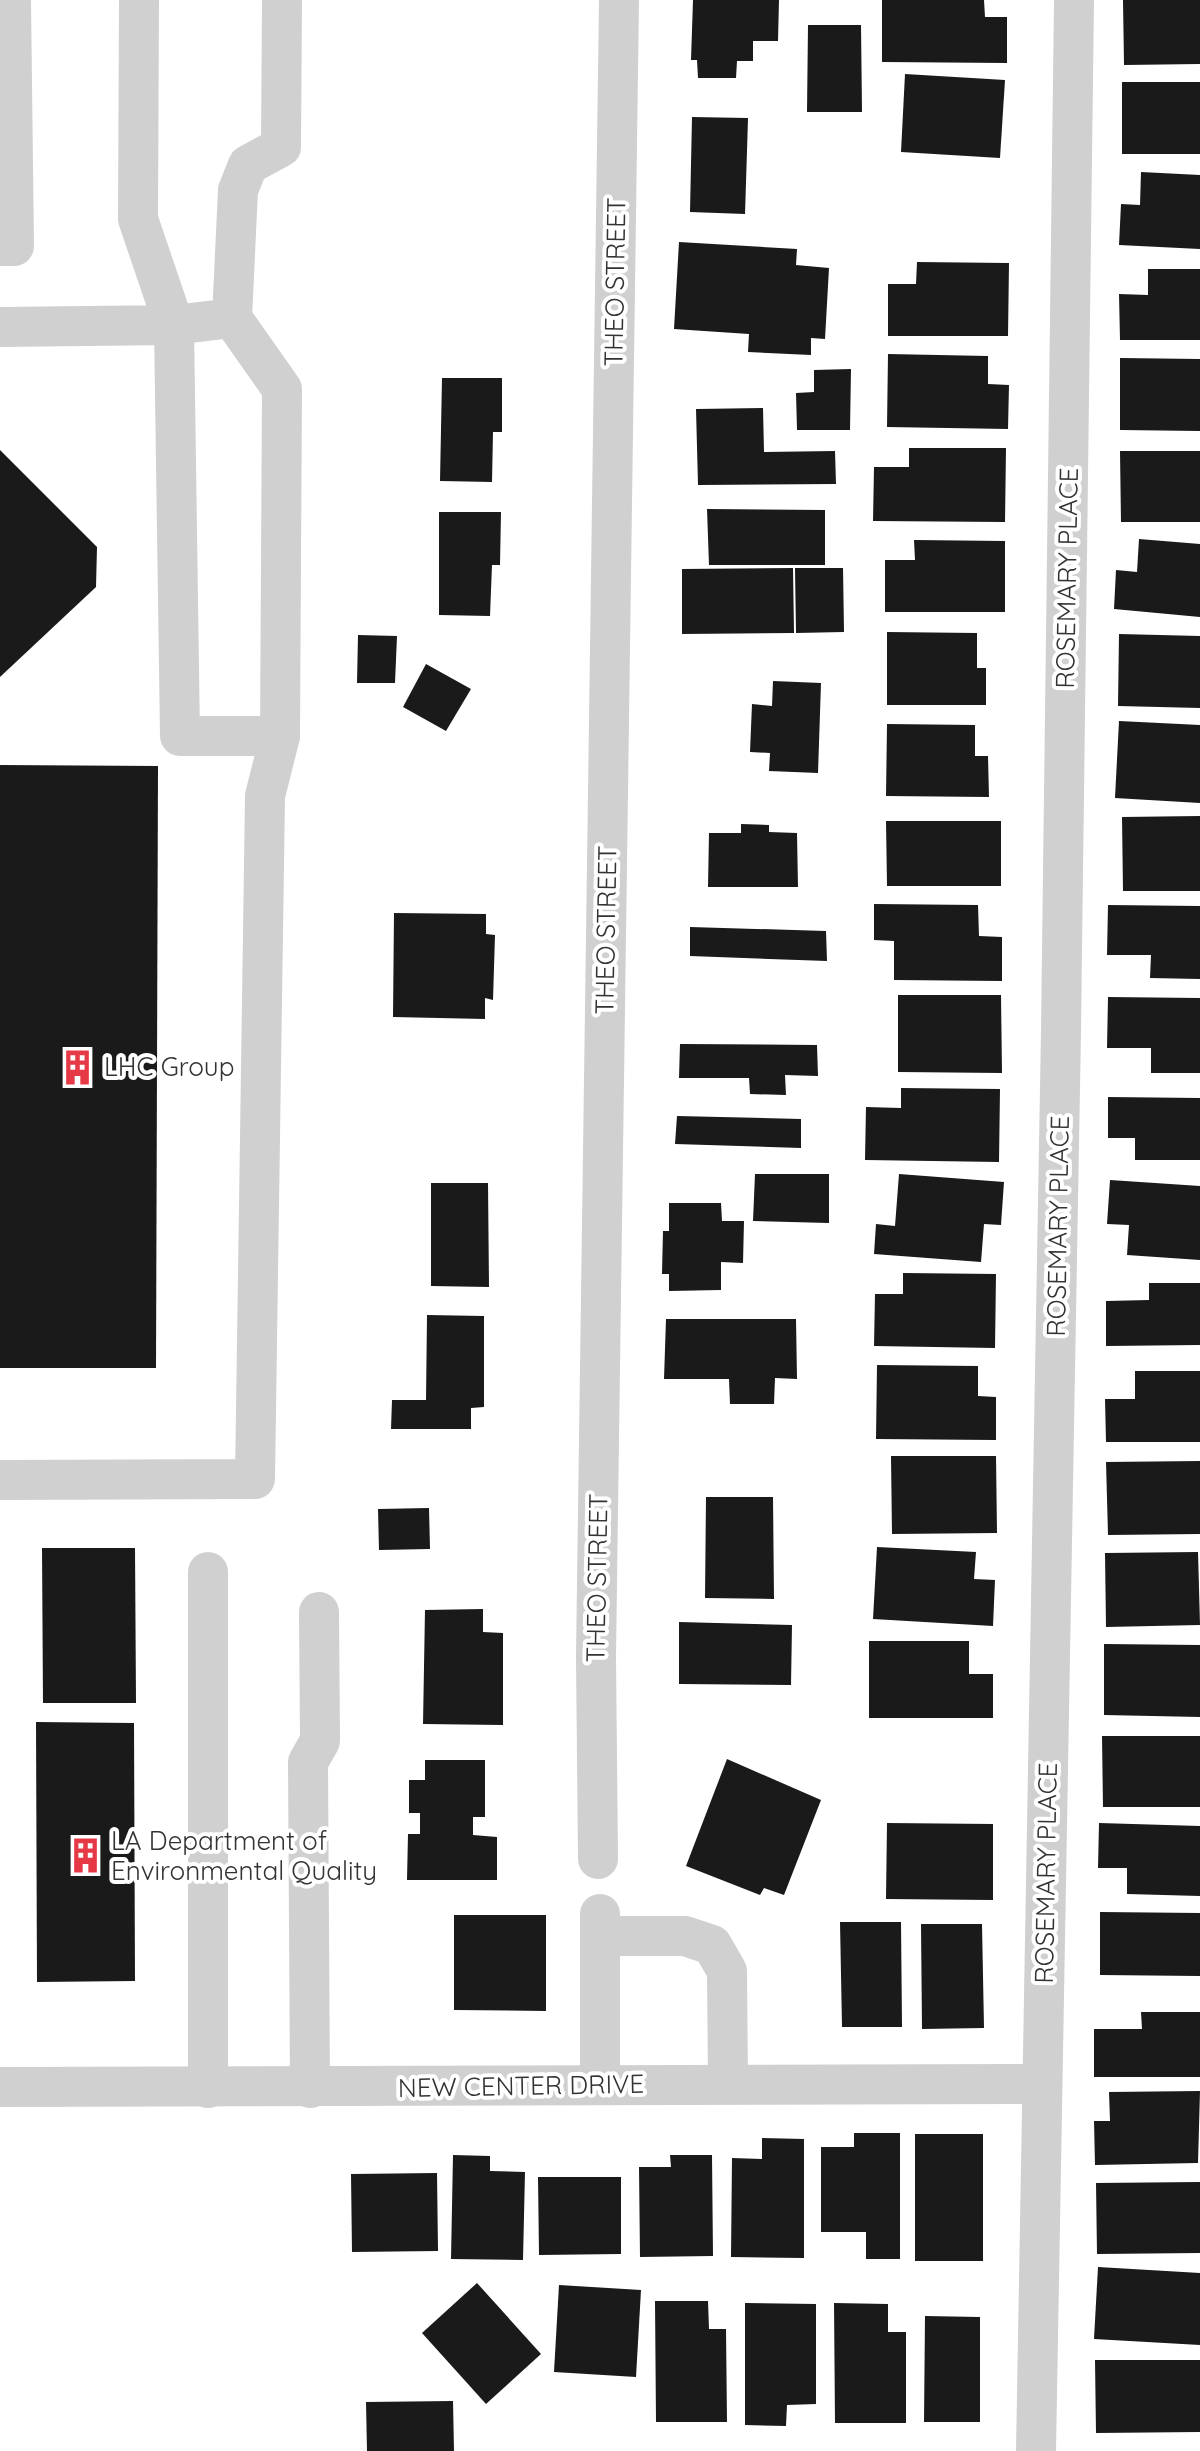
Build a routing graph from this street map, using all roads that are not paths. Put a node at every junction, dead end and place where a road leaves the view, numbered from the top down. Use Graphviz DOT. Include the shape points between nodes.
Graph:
graph roads {
  1 [pos="11,0"];
  2 [pos="139,0"];
  3 [pos="282,0"];
  4 [pos="619,0"];
  5 [pos="1074,0"];
  6 [pos="0,246"];
  7 [pos="232,318"];
  8 [pos="174,325"];
  9 [pos="0,327"];
  10 [pos="280,736"];
  11 [pos="0,1480"];
  12 [pos="208,1572"];
  13 [pos="319,1612"];
  14 [pos="598,1859"];
  15 [pos="600,2084"];
  16 [pos="728,2084"];
  17 [pos="1042,2084"];
  18 [pos="0,2087"];
  19 [pos="208,2088"];
  20 [pos="310,2088"];
  21 [pos="1036,2451"];
  1 -- 6 [label="street" via="14,246"];
  2 -- 8 [label="street" via="138,219"];
  3 -- 7 [label="street" via="281,147 248,165 238,190"];
  4 -- 14 [label="street, THEO STREET" via="596,1656"];
  5 -- 17 [label="street, ROSEMARY PLACE"];
  7 -- 8 [label="street"];
  7 -- 10 [label="street" via="282,389"];
  8 -- 9 [label="street"];
  8 -- 10 [label="street" via="180,736"];
  10 -- 11 [label="street" via="265,796 255,1479"];
  12 -- 19 [label="street"];
  13 -- 20 [label="street" via="320,1741 308,1762"];
  15 -- 16 [label="street, NEW CENTER DRIVE"];
  15 -- 16 [label="street" via="601,1925 685,1936 712,1945 727,1971"];
  15 -- 20 [label="street, NEW CENTER DRIVE"];
  16 -- 17 [label="street, NEW CENTER DRIVE"];
  17 -- 21 [label="street, ROSEMARY PLACE"];
  18 -- 19 [label="street, NEW CENTER DRIVE"];
  19 -- 20 [label="street, NEW CENTER DRIVE"];
}
